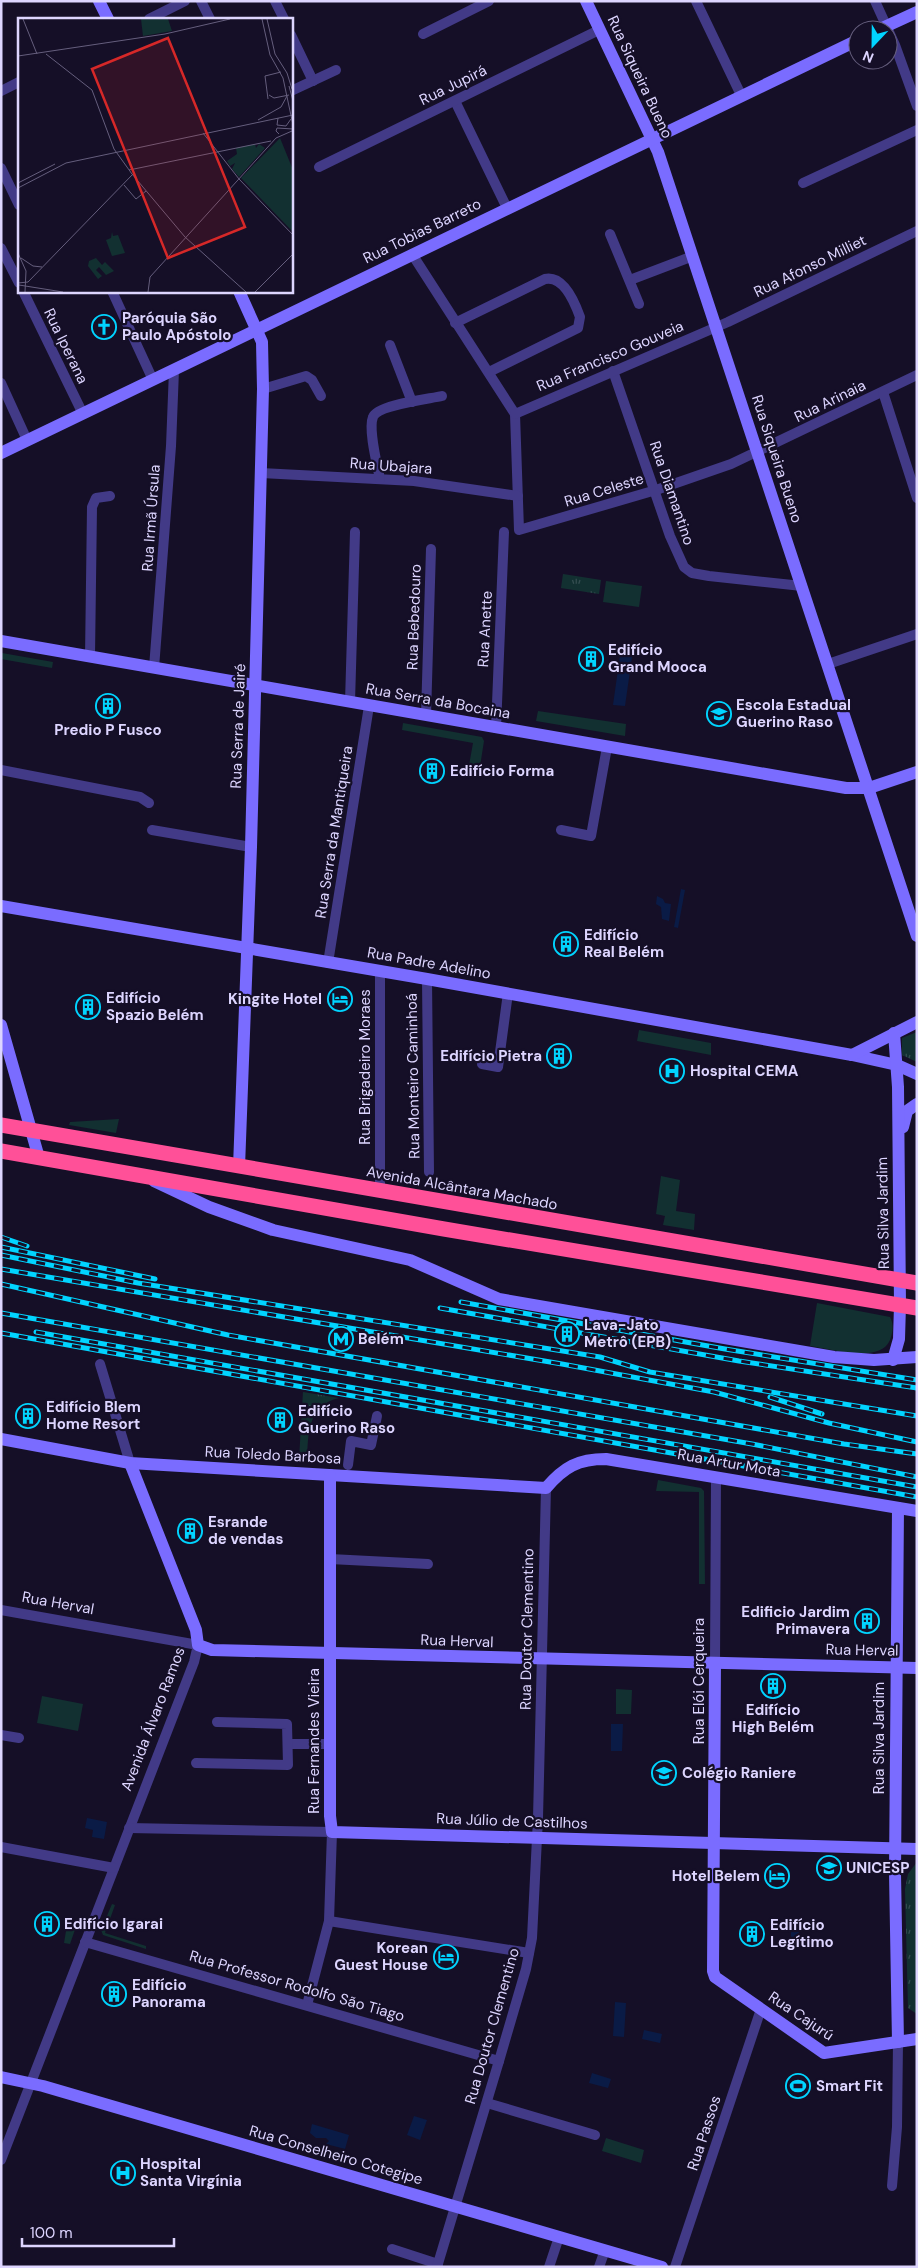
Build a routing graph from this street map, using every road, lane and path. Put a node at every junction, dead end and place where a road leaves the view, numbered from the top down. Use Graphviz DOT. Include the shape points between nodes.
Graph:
graph roads {
  1 [pos="99,1"];
  2 [pos="185,1"];
  3 [pos="201,1"];
  4 [pos="275,1"];
  5 [pos="489,1"];
  6 [pos="586,1"];
  7 [pos="696,1"];
  8 [pos="874,1"];
  9 [pos="917,12"];
  10 [pos="108,18"];
  11 [pos="151,18"];
  12 [pos="210,18"];
  13 [pos="284,18"];
  14 [pos="880,20"];
  15 [pos="898,21"];
  16 [pos="599,30"];
  17 [pos="423,34"];
  18 [pos="292,37"];
  19 [pos="848,45"];
  20 [pos="898,64"];
  21 [pos="336,70"];
  22 [pos="313,81"];
  23 [pos="18,82"];
  24 [pos="2,88"];
  25 [pos="292,91"];
  26 [pos="740,95"];
  27 [pos="455,101"];
  28 [pos="917,106"];
  29 [pos="917,130"];
  30 [pos="651,138"];
  31 [pos="1,168"];
  32 [pos="319,168"];
  33 [pos="803,183"];
  34 [pos="18,203"];
  35 [pos="507,208"];
  36 [pos="917,232"];
  37 [pos="610,234"];
  38 [pos="1,248"];
  39 [pos="412,254"];
  40 [pos="693,256"];
  41 [pos="630,280"];
  42 [pos="18,282"];
  43 [pos="23,292"];
  44 [pos="112,292"];
  45 [pos="239,292"];
  46 [pos="639,304"];
  47 [pos="455,322"];
  48 [pos="716,327"];
  49 [pos="257,329"];
  50 [pos="390,344"];
  51 [pos="174,370"];
  52 [pos="613,371"];
  53 [pos="489,372"];
  54 [pos="917,375"];
  55 [pos="153,380"];
  56 [pos="1,383"];
  57 [pos="263,389"];
  58 [pos="883,392"];
  59 [pos="321,396"];
  60 [pos="442,396"];
  61 [pos="412,402"];
  62 [pos="83,414"];
  63 [pos="515,414"];
  64 [pos="27,440"];
  65 [pos="1,453"];
  66 [pos="757,453"];
  67 [pos="261,473"];
  68 [pos="380,479"];
  69 [pos="656,490"];
  70 [pos="110,496"];
  71 [pos="518,496"];
  72 [pos="917,498"];
  73 [pos="354,532"];
  74 [pos="504,532"];
  75 [pos="431,549"];
  76 [pos="802,586"];
  77 [pos="917,634"];
  78 [pos="1,641"];
  79 [pos="90,657"];
  80 [pos="828,664"];
  81 [pos="154,668"];
  82 [pos="255,686"];
  83 [pos="350,702"];
  84 [pos="369,706"];
  85 [pos="426,715"];
  86 [pos="496,728"];
  87 [pos="607,747"];
  88 [pos="1,770"];
  89 [pos="917,772"];
  90 [pos="869,788"];
  91 [pos="149,803"];
  92 [pos="152,830"];
  93 [pos="561,830"];
  94 [pos="251,847"];
  95 [pos="1,906"];
  96 [pos="917,936"];
  97 [pos="246,950"];
  98 [pos="328,962"];
  99 [pos="380,971"];
  100 [pos="427,979"];
  101 [pos="508,994"];
  102 [pos="917,1022"];
  103 [pos="1,1025"];
  104 [pos="894,1033"];
  105 [pos="852,1055"];
  106 [pos="482,1064"];
  107 [pos="897,1065"];
  108 [pos="917,1074"];
  109 [pos="917,1104"];
  110 [pos="1,1125"];
  111 [pos="30,1130"];
  112 [pos="898,1141"];
  113 [pos="1,1151"];
  114 [pos="39,1158"];
  115 [pos="239,1167"];
  116 [pos="429,1172"];
  117 [pos="138,1174"];
  118 [pos="380,1192"];
  119 [pos="900,1280"];
  120 [pos="917,1284"];
  121 [pos="900,1305"];
  122 [pos="917,1308"];
  123 [pos="917,1357"];
  124 [pos="893,1360"];
  125 [pos="100,1364"];
  126 [pos="376,1416"];
  127 [pos="1,1439"];
  128 [pos="130,1463"];
  129 [pos="348,1466"];
  130 [pos="330,1475"];
  131 [pos="716,1477"];
  132 [pos="546,1488"];
  133 [pos="898,1508"];
  134 [pos="917,1511"];
  135 [pos="330,1559"];
  136 [pos="428,1564"];
  137 [pos="1,1610"];
  138 [pos="198,1645"];
  139 [pos="330,1654"];
  140 [pos="542,1659"];
  141 [pos="715,1663"];
  142 [pos="896,1668"];
  143 [pos="917,1668"];
  144 [pos="217,1722"];
  145 [pos="1,1735"];
  146 [pos="19,1738"];
  147 [pos="288,1744"];
  148 [pos="330,1744"];
  149 [pos="196,1763"];
  150 [pos="129,1828"];
  151 [pos="332,1832"];
  152 [pos="537,1838"];
  153 [pos="714,1843"];
  154 [pos="1,1847"];
  155 [pos="895,1848"];
  156 [pos="917,1849"];
  157 [pos="114,1868"];
  158 [pos="329,1921"];
  159 [pos="85,1942"];
  160 [pos="529,1953"];
  161 [pos="714,1975"];
  162 [pos="307,2005"];
  163 [pos="761,2009"];
  164 [pos="917,2039"];
  165 [pos="898,2042"];
  166 [pos="500,2061"];
  167 [pos="1,2077"];
  168 [pos="30,2083"];
  169 [pos="487,2103"];
  170 [pos="594,2135"];
  171 [pos="1,2160"];
  172 [pos="892,2186"];
  173 [pos="455,2206"];
  174 [pos="559,2237"];
  175 [pos="392,2250"];
  176 [pos="605,2250"];
  177 [pos="437,2265"];
  178 [pos="549,2267"];
  179 [pos="599,2267"];
  180 [pos="662,2267"];
  181 [pos="675,2267"];
  1 -- 10 [label="street"];
  2 -- 11 [label="street"];
  3 -- 12 [label="street"];
  4 -- 13 [label="street"];
  5 -- 17 [label="street"];
  6 -- 16 [label="street, Rua Siqueira Bueno"];
  7 -- 26 [label="street"];
  8 -- 14 [label="street"];
  9 -- 15 [label="street"];
  16 -- 27 [label="street, Rua Jupirá"];
  16 -- 30 [label="street, Rua Siqueira Bueno"];
  18 -- 22 [label="street"];
  19 -- 26 [label="street, Rua Tobias Barreto"];
  20 -- 28 [label="street"];
  21 -- 22 [label="street"];
  22 -- 25 [label="street"];
  23 -- 24 [label="street"];
  26 -- 30 [label="street, Rua Tobias Barreto"];
  27 -- 32 [label="street, Rua Jupirá"];
  27 -- 35 [label="street"];
  29 -- 33 [label="street"];
  30 -- 35 [label="street, Rua Tobias Barreto"];
  30 -- 40 [label="street, Rua Siqueira Bueno"];
  31 -- 34 [label="street"];
  35 -- 39 [label="street, Rua Tobias Barreto"];
  36 -- 48 [label="street, Rua Afonso Milliet"];
  37 -- 41 [label="street"];
  38 -- 42 [label="street"];
  39 -- 47 [label="street"];
  39 -- 49 [label="street, Rua Tobias Barreto"];
  40 -- 41 [label="street"];
  40 -- 48 [label="street, Rua Siqueira Bueno"];
  41 -- 46 [label="street"];
  43 -- 62 [label="street, Rua Iperana"];
  44 -- 55 [label="street"];
  45 -- 49 [label="street, Rua Serra de Jairé"];
  47 -- 53 [label="street"];
  47 -- 53 [label="street" via="542,281 555,279 562,284 579,313 580,325"];
  48 -- 52 [label="street, Rua Francisco Gouveia"];
  48 -- 66 [label="street, Rua Siqueira Bueno"];
  49 -- 51 [label="street, Rua Tobias Barreto"];
  49 -- 57 [label="street, Rua Serra de Jairé" via="262,342"];
  50 -- 61 [label="street"];
  51 -- 55 [label="street, Rua Tobias Barreto"];
  51 -- 81 [label="street, Rua Irmã Úrsula"];
  52 -- 63 [label="street, Rua Francisco Gouveia"];
  52 -- 69 [label="street, Rua Diamantino"];
  53 -- 63 [label="street"];
  54 -- 58 [label="street, Rua Arinaia"];
  55 -- 62 [label="street, Rua Tobias Barreto"];
  56 -- 64 [label="street"];
  57 -- 59 [label="street" via="306,376"];
  57 -- 67 [label="street, Rua Serra de Jairé"];
  58 -- 66 [label="street, Rua Arinaia"];
  58 -- 72 [label="street"];
  60 -- 61 [label="street"];
  61 -- 68 [label="street" via="377,411 373,417"];
  62 -- 64 [label="street, Rua Tobias Barreto"];
  63 -- 71 [label="street"];
  64 -- 65 [label="street, Rua Tobias Barreto"];
  66 -- 69 [label="street, Rua Celeste"];
  66 -- 76 [label="street, Rua Siqueira Bueno"];
  67 -- 68 [label="street, Rua Ubajara"];
  67 -- 82 [label="street, Rua Serra de Jairé"];
  68 -- 71 [label="street, Rua Ubajara"];
  69 -- 71 [label="street, Rua Celeste" via="519,530"];
  69 -- 76 [label="street, Rua Diamantino" via="678,557 692,573"];
  70 -- 79 [label="street" via="96,498 92,507"];
  73 -- 83 [label="street"];
  74 -- 86 [label="street, Rua Anette"];
  75 -- 85 [label="street, Rua Bebedouro"];
  76 -- 80 [label="street, Rua Siqueira Bueno"];
  77 -- 80 [label="street"];
  78 -- 79 [label="street, Rua Serra da Bocaina"];
  79 -- 81 [label="street, Rua Serra da Bocaina"];
  80 -- 90 [label="street, Rua Siqueira Bueno"];
  81 -- 82 [label="street, Rua Serra da Bocaina"];
  82 -- 83 [label="street, Rua Serra da Bocaina"];
  82 -- 94 [label="street, Rua Serra de Jairé"];
  83 -- 84 [label="street, Rua Serra da Bocaina"];
  84 -- 85 [label="street, Rua Serra da Bocaina"];
  84 -- 98 [label="street, Rua Serra da Mantiqueira"];
  85 -- 86 [label="street, Rua Serra da Bocaina"];
  86 -- 87 [label="street, Rua Serra da Bocaina"];
  87 -- 90 [label="street, Rua Serra da Bocaina" via="846,788"];
  87 -- 93 [label="street" via="591,836"];
  88 -- 91 [label="street" via="137,796"];
  89 -- 90 [label="street, Rua Serra da Bocaina"];
  90 -- 96 [label="street, Rua Siqueira Bueno"];
  92 -- 94 [label="street"];
  94 -- 97 [label="street, Rua Serra de Jairé"];
  95 -- 97 [label="street, Rua Padre Adelino"];
  97 -- 98 [label="street, Rua Padre Adelino"];
  97 -- 115 [label="street, Rua Serra de Jairé"];
  98 -- 99 [label="street, Rua Padre Adelino"];
  99 -- 100 [label="street, Rua Padre Adelino"];
  99 -- 118 [label="street, Rua Brigadeiro Moraes"];
  100 -- 101 [label="street, Rua Padre Adelino"];
  100 -- 116 [label="street, Rua Monteiro Caminhoá"];
  101 -- 105 [label="street, Rua Padre Adelino"];
  101 -- 106 [label="street" via="498,1067"];
  102 -- 104 [label="street"];
  103 -- 111 [label="street"];
  104 -- 105 [label="street"];
  104 -- 107 [label="street, Rua Silva Jardim"];
  105 -- 107 [label="street, Rua Padre Adelino"];
  107 -- 108 [label="street, Rua Padre Adelino"];
  107 -- 112 [label="street, Rua Silva Jardim"];
  109 -- 112 [label="street" via="906,1111 903,1134"];
  110 -- 111 [label="highway, Avenida Alcântara Machado"];
  111 -- 114 [label="street"];
  111 -- 115 [label="highway, Avenida Alcântara Machado"];
  112 -- 119 [label="street, Rua Silva Jardim"];
  113 -- 114 [label="highway"];
  114 -- 117 [label="highway"];
  115 -- 118 [label="highway, Avenida Alcântara Machado"];
  117 -- 121 [label="highway" via="436,1228"];
  117 -- 124 [label="street" via="244,1221 410,1260 499,1299 834,1357"];
  118 -- 119 [label="highway, Avenida Alcântara Machado"];
  119 -- 120 [label="highway, Avenida Alcântara Machado"];
  119 -- 121 [label="street, Rua Silva Jardim"];
  121 -- 122 [label="highway"];
  121 -- 124 [label="street, Rua Silva Jardim" via="899,1338"];
  123 -- 124 [label="street"];
  125 -- 128 [label="street, Avenida Álvaro Ramos"];
  126 -- 129 [label="street" via="371,1446 350,1441"];
  127 -- 128 [label="street, Rua Toledo Barbosa"];
  128 -- 130 [label="street, Rua Toledo Barbosa"];
  128 -- 138 [label="street, Avenida Álvaro Ramos" via="196,1630"];
  130 -- 132 [label="street, Rua Toledo Barbosa"];
  130 -- 135 [label="street, Rua Fernandes Vieira"];
  131 -- 132 [label="street, Rua Artur Mota" via="590,1459 572,1464"];
  131 -- 133 [label="street, Rua Artur Mota"];
  131 -- 141 [label="street, Rua Elói Cerqueira"];
  132 -- 140 [label="street, Rua Doutor Clementino"];
  133 -- 134 [label="street, Rua Artur Mota"];
  133 -- 142 [label="street, Rua Silva Jardim"];
  135 -- 136 [label="street"];
  135 -- 139 [label="street, Rua Fernandes Vieira"];
  137 -- 138 [label="street, Rua Herval"];
  138 -- 139 [label="street, Rua Herval" via="212,1650"];
  138 -- 150 [label="street, Avenida Álvaro Ramos"];
  139 -- 140 [label="street, Rua Herval"];
  139 -- 148 [label="street, Rua Fernandes Vieira"];
  140 -- 141 [label="street, Rua Herval"];
  140 -- 152 [label="street, Rua Doutor Clementino"];
  141 -- 142 [label="street, Rua Herval"];
  141 -- 153 [label="street, Rua Elói Cerqueira"];
  142 -- 143 [label="street, Rua Herval"];
  142 -- 155 [label="street, Rua Silva Jardim"];
  144 -- 147 [label="street" via="287,1724"];
  145 -- 146 [label="street"];
  147 -- 148 [label="street"];
  147 -- 149 [label="street" via="286,1766"];
  148 -- 151 [label="street, Rua Fernandes Vieira"];
  150 -- 151 [label="street, Rua Júlio de Castilhos"];
  150 -- 157 [label="street, Avenida Álvaro Ramos"];
  151 -- 152 [label="street, Rua Júlio de Castilhos"];
  151 -- 158 [label="street, Rua Fernandes Vieira"];
  152 -- 153 [label="street, Rua Júlio de Castilhos"];
  152 -- 160 [label="street, Rua Doutor Clementino"];
  153 -- 155 [label="street, Rua Júlio de Castilhos"];
  153 -- 161 [label="street, Rua Elói Cerqueira"];
  154 -- 157 [label="street"];
  155 -- 156 [label="street, Rua Júlio de Castilhos"];
  155 -- 165 [label="street, Rua Silva Jardim"];
  157 -- 159 [label="street, Avenida Álvaro Ramos"];
  158 -- 160 [label="street"];
  158 -- 162 [label="street, Rua Fernandes Vieira"];
  159 -- 162 [label="street, Rua Professor Rodolfo São Tiago"];
  159 -- 168 [label="street, Avenida Álvaro Ramos"];
  160 -- 166 [label="street, Rua Doutor Clementino"];
  161 -- 163 [label="street, Rua Cajurú"];
  162 -- 166 [label="street, Rua Professor Rodolfo São Tiago"];
  163 -- 165 [label="street, Rua Cajurú" via="824,2053"];
  163 -- 181 [label="street, Rua Passos"];
  164 -- 165 [label="street, Rua Cajurú"];
  165 -- 172 [label="street" via="897,2127"];
  166 -- 169 [label="street, Rua Doutor Clementino"];
  167 -- 168 [label="street, Rua Conselheiro Cotegipe"];
  168 -- 171 [label="street, Avenida Álvaro Ramos"];
  168 -- 173 [label="street, Rua Conselheiro Cotegipe"];
  169 -- 170 [label="street"];
  169 -- 173 [label="street, Rua Doutor Clementino"];
  173 -- 174 [label="street, Rua Conselheiro Cotegipe"];
  173 -- 177 [label="street, Rua Doutor Clementino"];
  174 -- 176 [label="street, Rua Conselheiro Cotegipe"];
  174 -- 178 [label="street"];
  175 -- 177 [label="street"];
  176 -- 179 [label="street"];
  176 -- 180 [label="street, Rua Conselheiro Cotegipe"];
}
